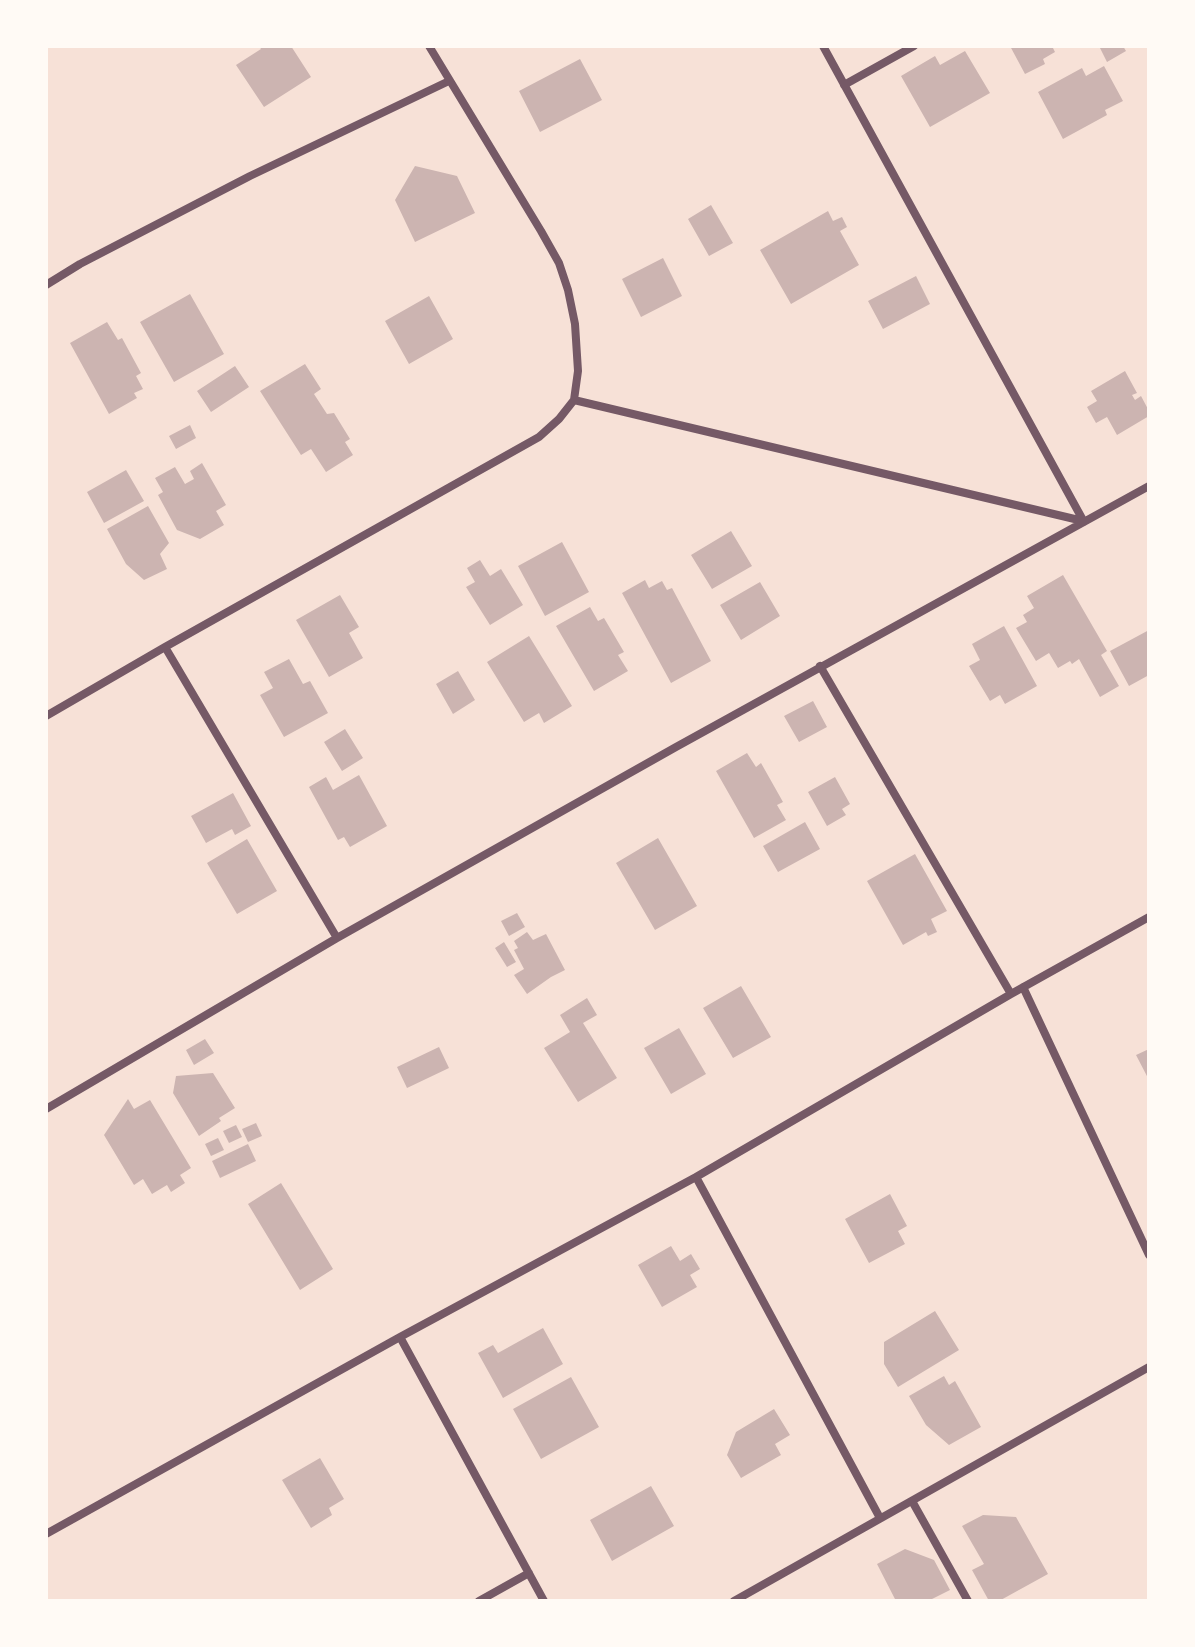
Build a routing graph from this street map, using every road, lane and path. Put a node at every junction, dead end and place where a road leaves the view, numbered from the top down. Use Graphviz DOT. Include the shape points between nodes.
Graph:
graph roads {
  1 [pos="429,46"];
  2 [pos="823,46"];
  3 [pos="914,46"];
  4 [pos="449,81"];
  5 [pos="844,85"];
  6 [pos="46,285"];
  7 [pos="574,400"];
  8 [pos="1149,486"];
  9 [pos="1084,522"];
  10 [pos="165,647"];
  11 [pos="820,666"];
  12 [pos="46,716"];
  13 [pos="1149,917"];
  14 [pos="337,938"];
  15 [pos="1023,987"];
  16 [pos="1011,994"];
  17 [pos="46,1109"];
  18 [pos="696,1177"];
  19 [pos="1149,1255"];
  20 [pos="400,1337"];
  21 [pos="1149,1367"];
  22 [pos="912,1501"];
  23 [pos="880,1518"];
  24 [pos="46,1534"];
  25 [pos="529,1573"];
  26 [pos="479,1601"];
  27 [pos="544,1601"];
  28 [pos="734,1601"];
  29 [pos="968,1601"];
  1 -- 4 [label="street"];
  2 -- 5 [label="street"];
  3 -- 5 [label="street"];
  4 -- 6 [label="street" via="250,176"];
  4 -- 7 [label="street" via="559,263 575,324"];
  5 -- 9 [label="street"];
  7 -- 9 [label="street"];
  7 -- 10 [label="street" via="528,444"];
  8 -- 9 [label="street"];
  9 -- 11 [label="street"];
  10 -- 12 [label="street"];
  10 -- 14 [label="street"];
  11 -- 14 [label="street"];
  11 -- 16 [label="street"];
  13 -- 15 [label="street"];
  14 -- 17 [label="street"];
  15 -- 16 [label="street"];
  15 -- 19 [label="street"];
  16 -- 18 [label="street"];
  18 -- 20 [label="street"];
  18 -- 23 [label="street"];
  20 -- 24 [label="street"];
  20 -- 25 [label="street"];
  21 -- 22 [label="street"];
  22 -- 23 [label="street"];
  22 -- 29 [label="street"];
  23 -- 28 [label="street"];
  25 -- 26 [label="street"];
  25 -- 27 [label="street"];
}
